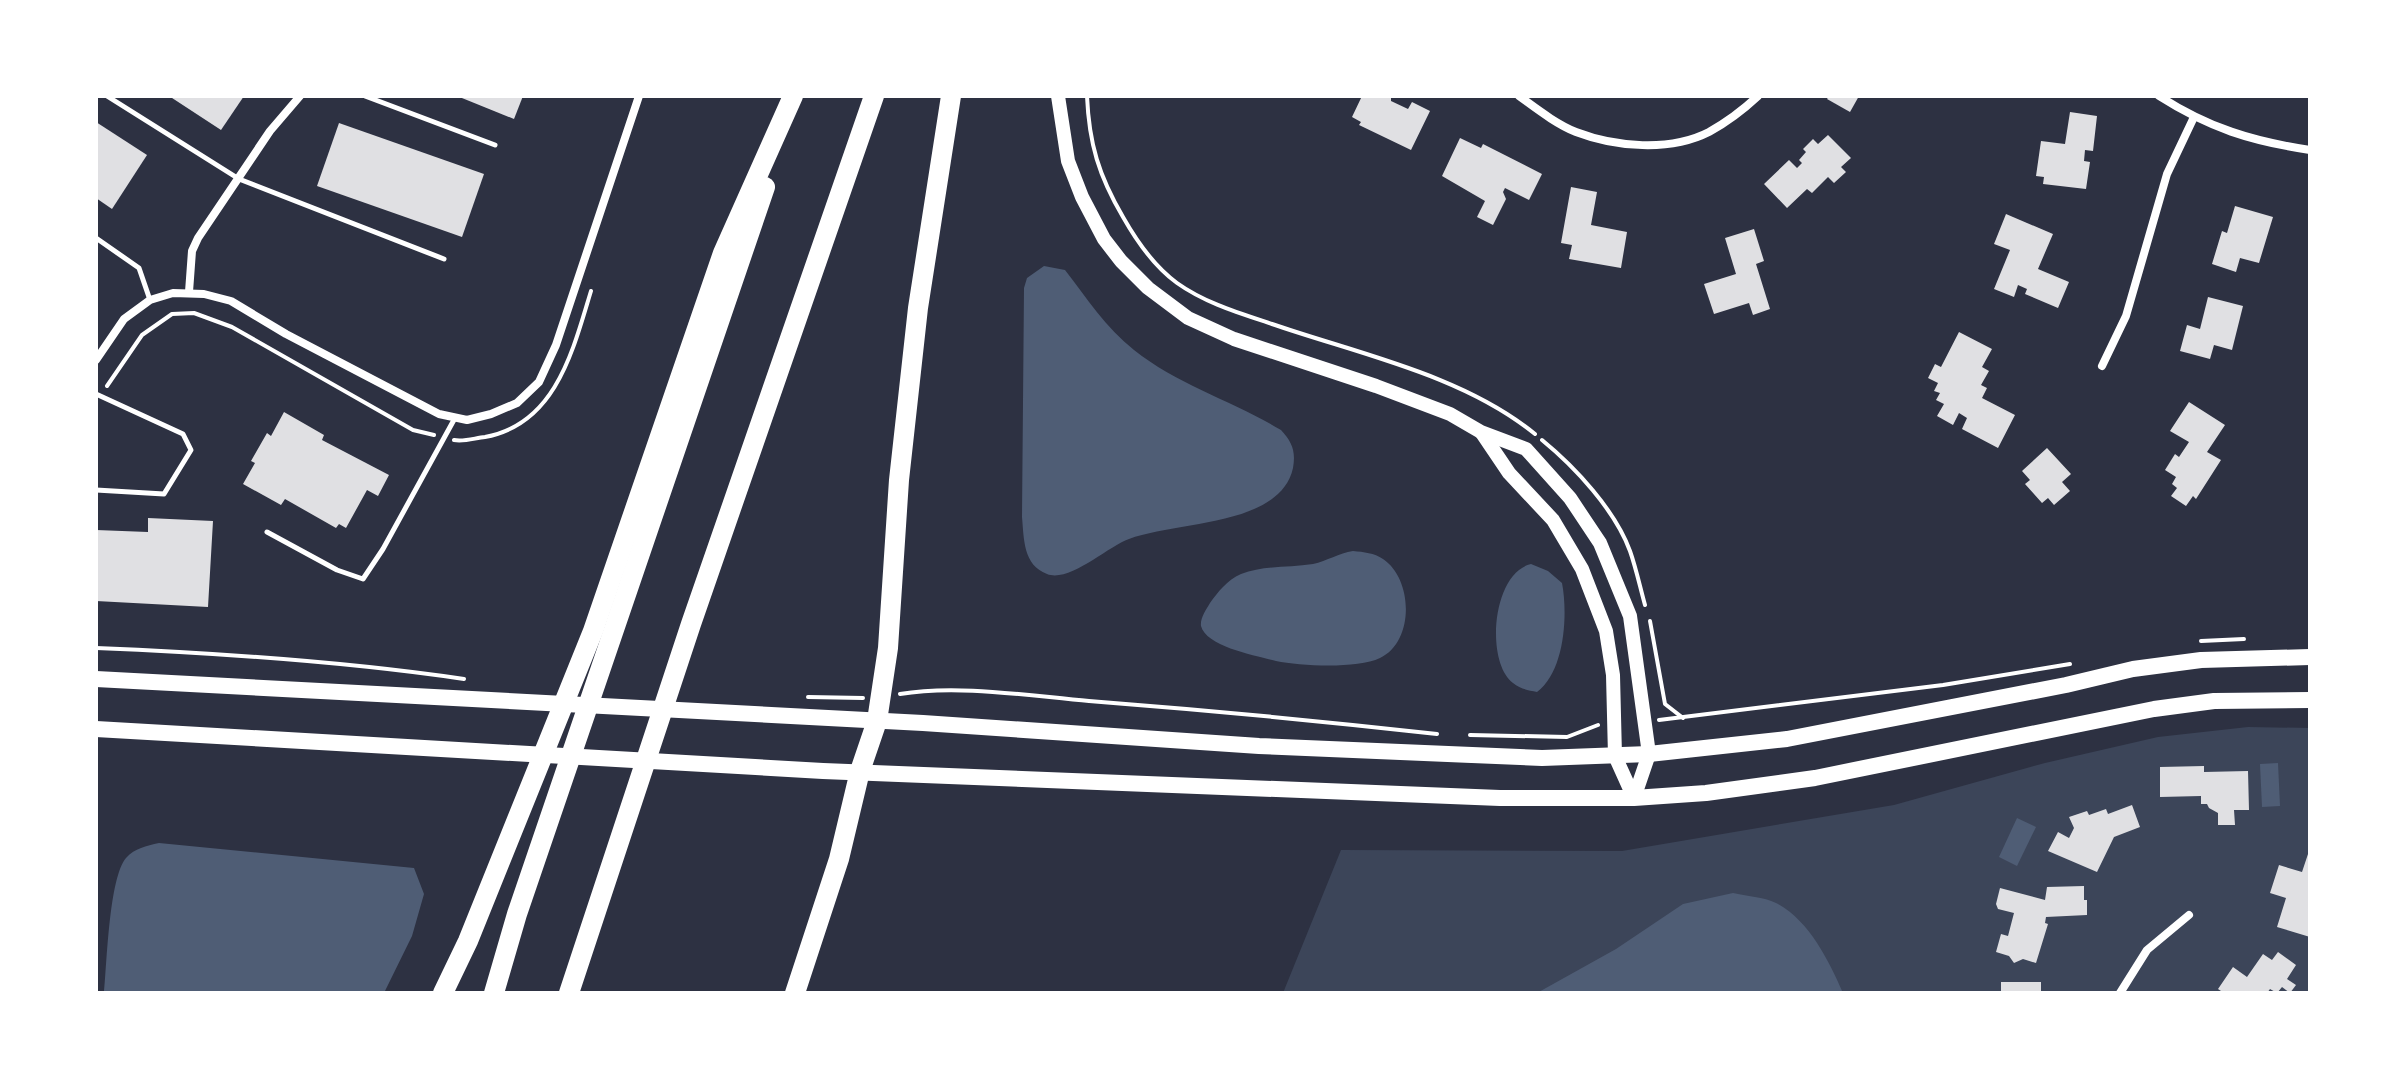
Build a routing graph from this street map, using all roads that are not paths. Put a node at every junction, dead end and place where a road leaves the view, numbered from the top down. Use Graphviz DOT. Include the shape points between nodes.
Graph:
graph roads {
  1 [pos="107,96"];
  2 [pos="300,96"];
  3 [pos="365,96"];
  4 [pos="639,96"];
  5 [pos="795,96"];
  6 [pos="874,96"];
  7 [pos="951,96"];
  8 [pos="1058,96"];
  9 [pos="1519,96"];
  10 [pos="1758,96"];
  11 [pos="2159,96"];
  12 [pos="2194,117"];
  13 [pos="495,145"];
  14 [pos="2310,150"];
  15 [pos="239,179"];
  16 [pos="96,238"];
  17 [pos="444,259"];
  18 [pos="189,292"];
  19 [pos="150,300"];
  20 [pos="96,360"];
  21 [pos="2102,366"];
  22 [pos="99,395"];
  23 [pos="455,417"];
  24 [pos="1481,432"];
  25 [pos="96,490"];
  26 [pos="267,532"];
  27 [pos="2310,657"];
  28 [pos="96,679"];
  29 [pos="2310,700"];
  30 [pos="877,721"];
  31 [pos="96,729"];
  32 [pos="1649,754"];
  33 [pos="1615,756"];
  34 [pos="860,771"];
  35 [pos="1634,798"];
  36 [pos="2189,915"];
  37 [pos="443,993"];
  38 [pos="494,993"];
  39 [pos="569,993"];
  40 [pos="795,993"];
  41 [pos="2120,993"];
  1 -- 15 [label="lane"];
  2 -- 15 [label="street"];
  3 -- 13 [label="lane"];
  4 -- 23 [label="street" via="539,382 517,403 467,420"];
  5 -- 37 [label="highway" via="723,253 593,631"];
  5 -- 38 [label="highway"];
  6 -- 39 [label="highway"];
  7 -- 30 [label="highway" via="918,308"];
  8 -- 24 [label="street" via="1068,161 1082,197 1104,239 1148,288 1188,318 1234,339 1376,386 1450,414"];
  9 -- 10 [label="street" via="1574,131 1607,142 1641,145 1706,134"];
  11 -- 12 [label="street"];
  12 -- 14 [label="street" via="2230,134"];
  12 -- 21 [label="street" via="2167,174 2126,316"];
  15 -- 17 [label="lane"];
  15 -- 18 [label="street" via="192,251"];
  16 -- 19 [label="lane" via="139,268"];
  18 -- 19 [label="street"];
  18 -- 23 [label="street" via="231,301 439,414"];
  19 -- 20 [label="street" via="124,319"];
  22 -- 25 [label="lane" via="183,434 191,450 164,494"];
  23 -- 26 [label="lane" via="363,579"];
  24 -- 32 [label="street" via="1526,449 1570,498 1600,543 1630,616"];
  24 -- 33 [label="street" via="1509,473 1553,520 1582,569 1606,631"];
  27 -- 32 [label="main road" via="2201,660 2133,669 1833,731"];
  28 -- 30 [label="main road"];
  29 -- 35 [label="main road" via="2169,707 1815,778"];
  30 -- 33 [label="main road" via="1259,746 1542,758"];
  30 -- 34 [label="highway"];
  31 -- 34 [label="main road"];
  32 -- 33 [label="main road"];
  32 -- 35 [label="street"];
  33 -- 35 [label="street"];
  34 -- 35 [label="main road" via="1500,798"];
  34 -- 40 [label="highway" via="839,859"];
  36 -- 41 [label="street" via="2147,950"];
}
